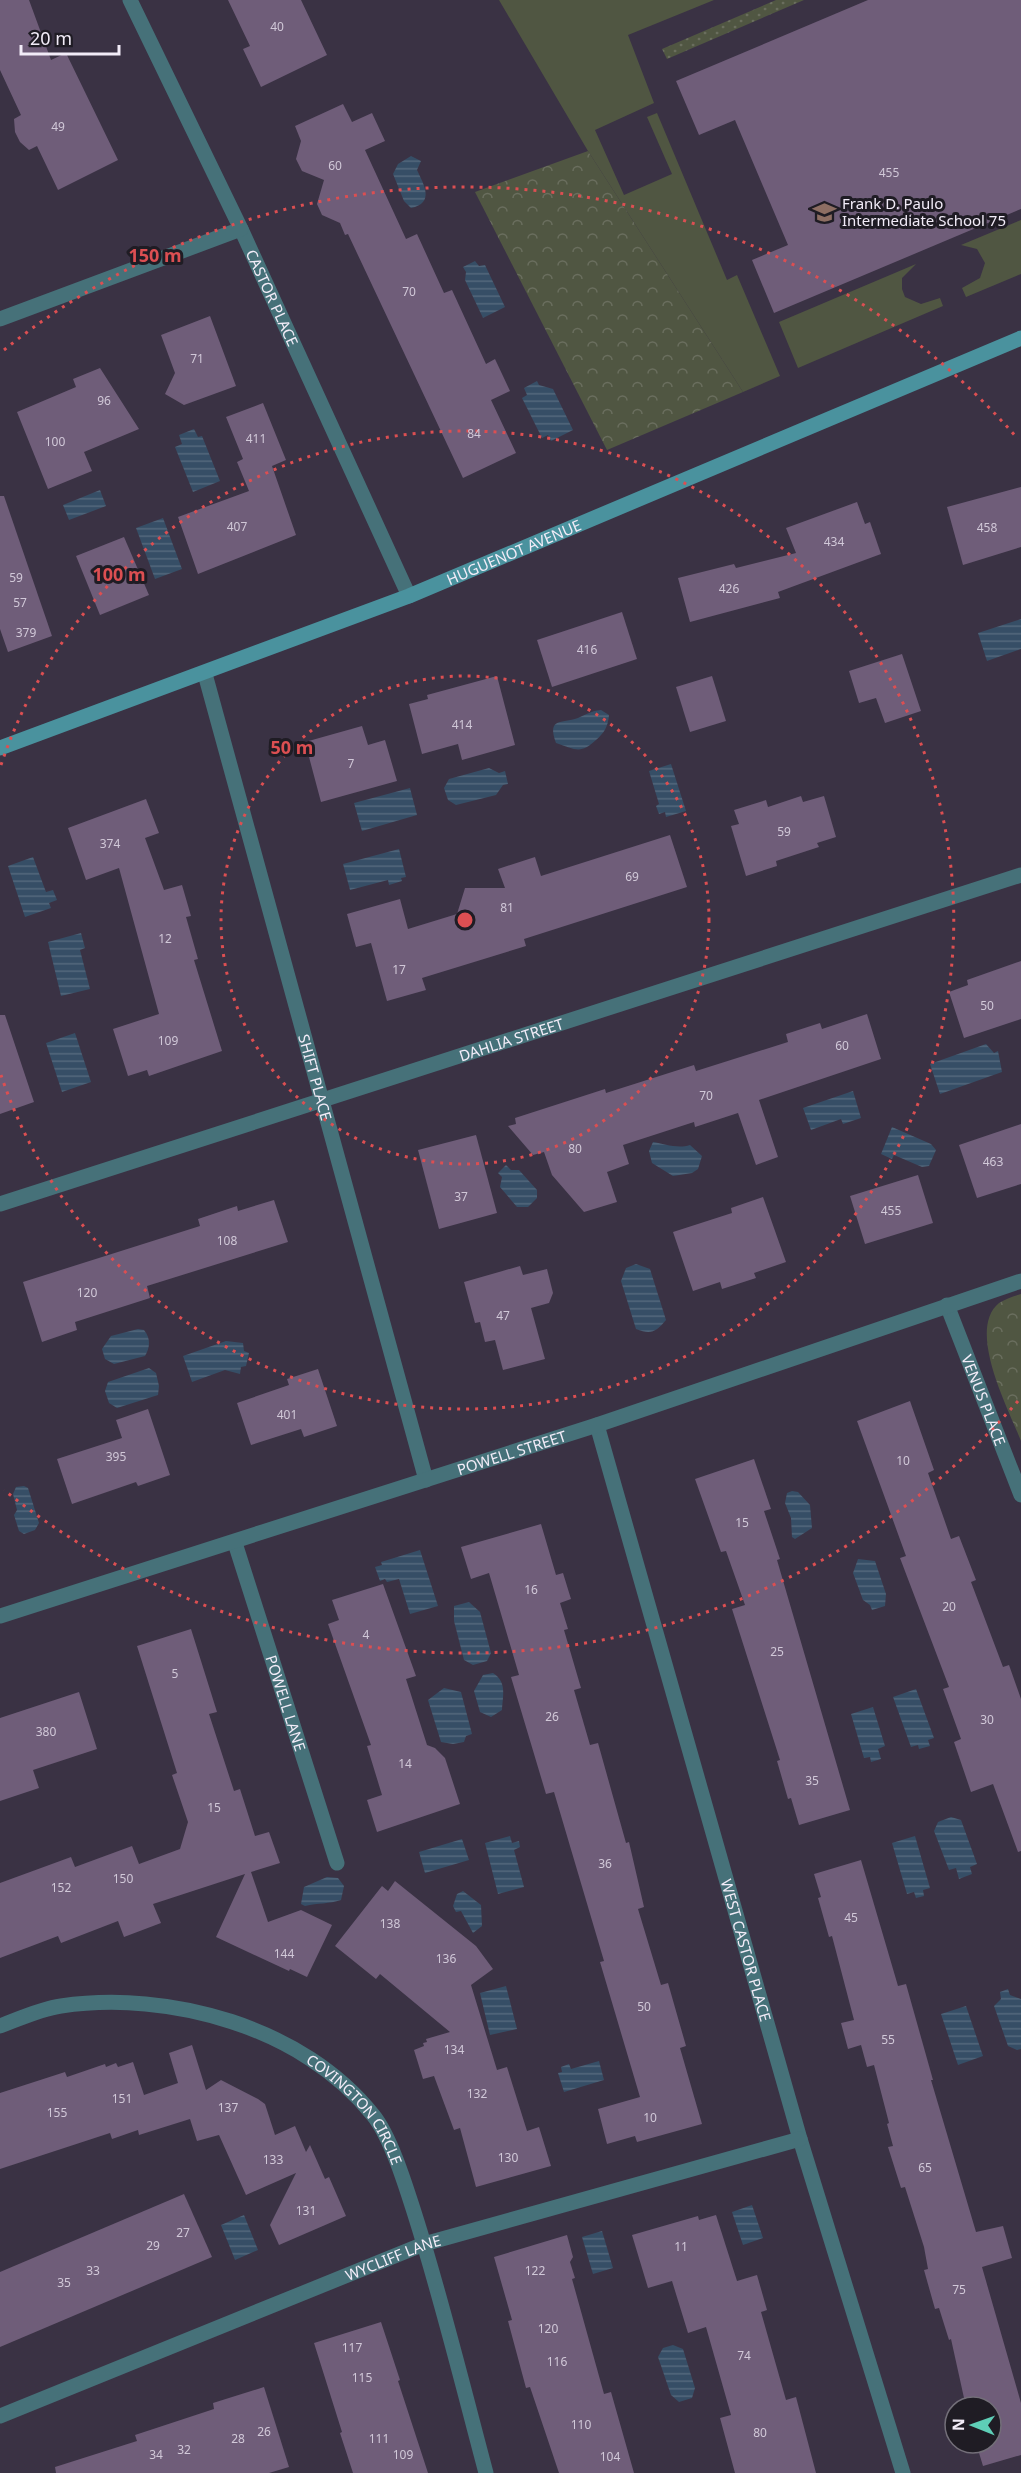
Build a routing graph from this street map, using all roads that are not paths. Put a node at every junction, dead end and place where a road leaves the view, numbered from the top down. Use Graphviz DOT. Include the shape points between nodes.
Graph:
graph roads {
  1 [pos="130,0"];
  2 [pos="241,229"];
  3 [pos="0,319"];
  4 [pos="1021,338"];
  5 [pos="409,596"];
  6 [pos="205,674"];
  7 [pos="0,748"];
  8 [pos="1021,874"];
  9 [pos="322,1100"];
  10 [pos="0,1204"];
  11 [pos="1021,1281"];
  12 [pos="946,1305"];
  13 [pos="597,1425"];
  14 [pos="426,1480"];
  15 [pos="1021,1495"];
  16 [pos="235,1543"];
  17 [pos="0,1616"];
  18 [pos="337,1863"];
  19 [pos="0,2026"];
  20 [pos="800,2139"];
  21 [pos="424,2244"];
  22 [pos="0,2416"];
  23 [pos="486,2473"];
  24 [pos="903,2473"];
  1 -- 2 [label="street, CASTOR PLACE"];
  2 -- 3 [label="street"];
  2 -- 5 [label="street, CASTOR PLACE"];
  4 -- 5 [label="street, HUGUENOT AVENUE"];
  5 -- 6 [label="street, HUGUENOT AVENUE"];
  6 -- 7 [label="street, HUGUENOT AVENUE"];
  6 -- 9 [label="street, SHIFT PLACE"];
  8 -- 9 [label="street, DAHLIA STREET"];
  9 -- 10 [label="street, DAHLIA STREET"];
  9 -- 14 [label="street, SHIFT PLACE"];
  11 -- 12 [label="street, POWELL STREET"];
  12 -- 13 [label="street, POWELL STREET"];
  12 -- 15 [label="street, VENUS PLACE"];
  13 -- 14 [label="street, POWELL STREET"];
  13 -- 20 [label="street, WEST CASTOR PLACE"];
  14 -- 16 [label="street, POWELL STREET"];
  16 -- 17 [label="street, POWELL STREET"];
  16 -- 18 [label="street, POWELL LANE"];
  19 -- 21 [label="street, COVINGTON CIRCLE" via="59,2006 109,2003 216,2016 266,2033 335,2077 374,2116 402,2174"];
  20 -- 21 [label="street, WYCLIFF LANE"];
  20 -- 24 [label="street, WEST CASTOR PLACE"];
  21 -- 22 [label="street, WYCLIFF LANE"];
  21 -- 23 [label="street, COVINGTON CIRCLE"];
}
